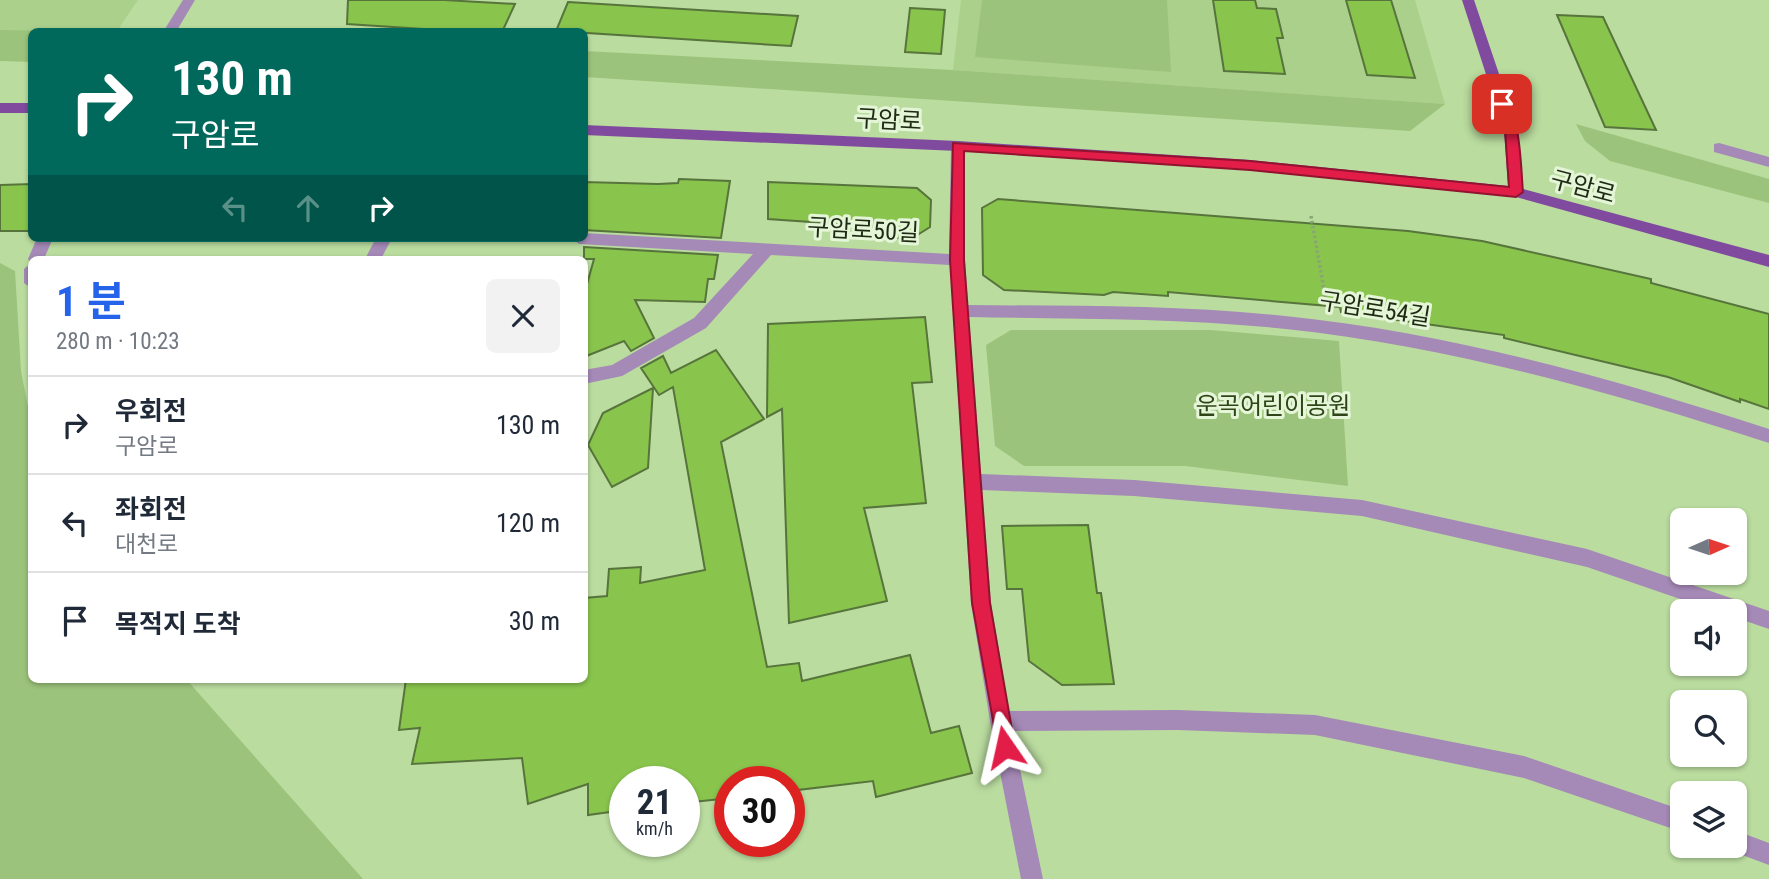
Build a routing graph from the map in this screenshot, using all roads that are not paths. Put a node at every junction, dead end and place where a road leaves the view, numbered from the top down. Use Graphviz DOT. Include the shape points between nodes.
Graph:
graph roads {
  1 [pos="189,0"];
  2 [pos="1468,0"];
  3 [pos="172,28"];
  4 [pos="0,108"];
  5 [pos="28,108"];
  6 [pos="588,130"];
  7 [pos="958,146"];
  8 [pos="1719,148"];
  9 [pos="1769,162"];
  10 [pos="1516,192"];
  11 [pos="588,239"];
  12 [pos="766,249"];
  13 [pos="957,260"];
  14 [pos="1769,261"];
  15 [pos="960,311"];
  16 [pos="588,376"];
  17 [pos="1769,436"];
  18 [pos="974,482"];
  19 [pos="1769,620"];
  20 [pos="1000,721"];
  21 [pos="1670,817"];
  22 [pos="1747,846"];
  23 [pos="1769,854"];
  24 [pos="1032,879"];
  1 -- 3 [label="street"];
  2 -- 10 [label="main road" via="1511,130"];
  4 -- 5 [label="main road"];
  6 -- 7 [label="main road, 구암로"];
  7 -- 10 [label="main road, 구암로" via="1250,165"];
  7 -- 13 [label="street"];
  8 -- 9 [label="street"];
  10 -- 14 [label="main road, 구암로"];
  11 -- 12 [label="street, 구암로50길"];
  12 -- 13 [label="street, 구암로50길"];
  12 -- 16 [label="street" via="700,323 616,370"];
  13 -- 15 [label="street"];
  15 -- 17 [label="street, 구암로54길" via="1232,318 1331,328 1444,346 1597,382"];
  15 -- 18 [label="street"];
  18 -- 19 [label="street" via="1134,488 1362,508 1587,558"];
  18 -- 20 [label="street" via="981,603"];
  20 -- 21 [label="street" via="1315,725 1524,767"];
  20 -- 24 [label="street"];
  22 -- 23 [label="street"];
}
